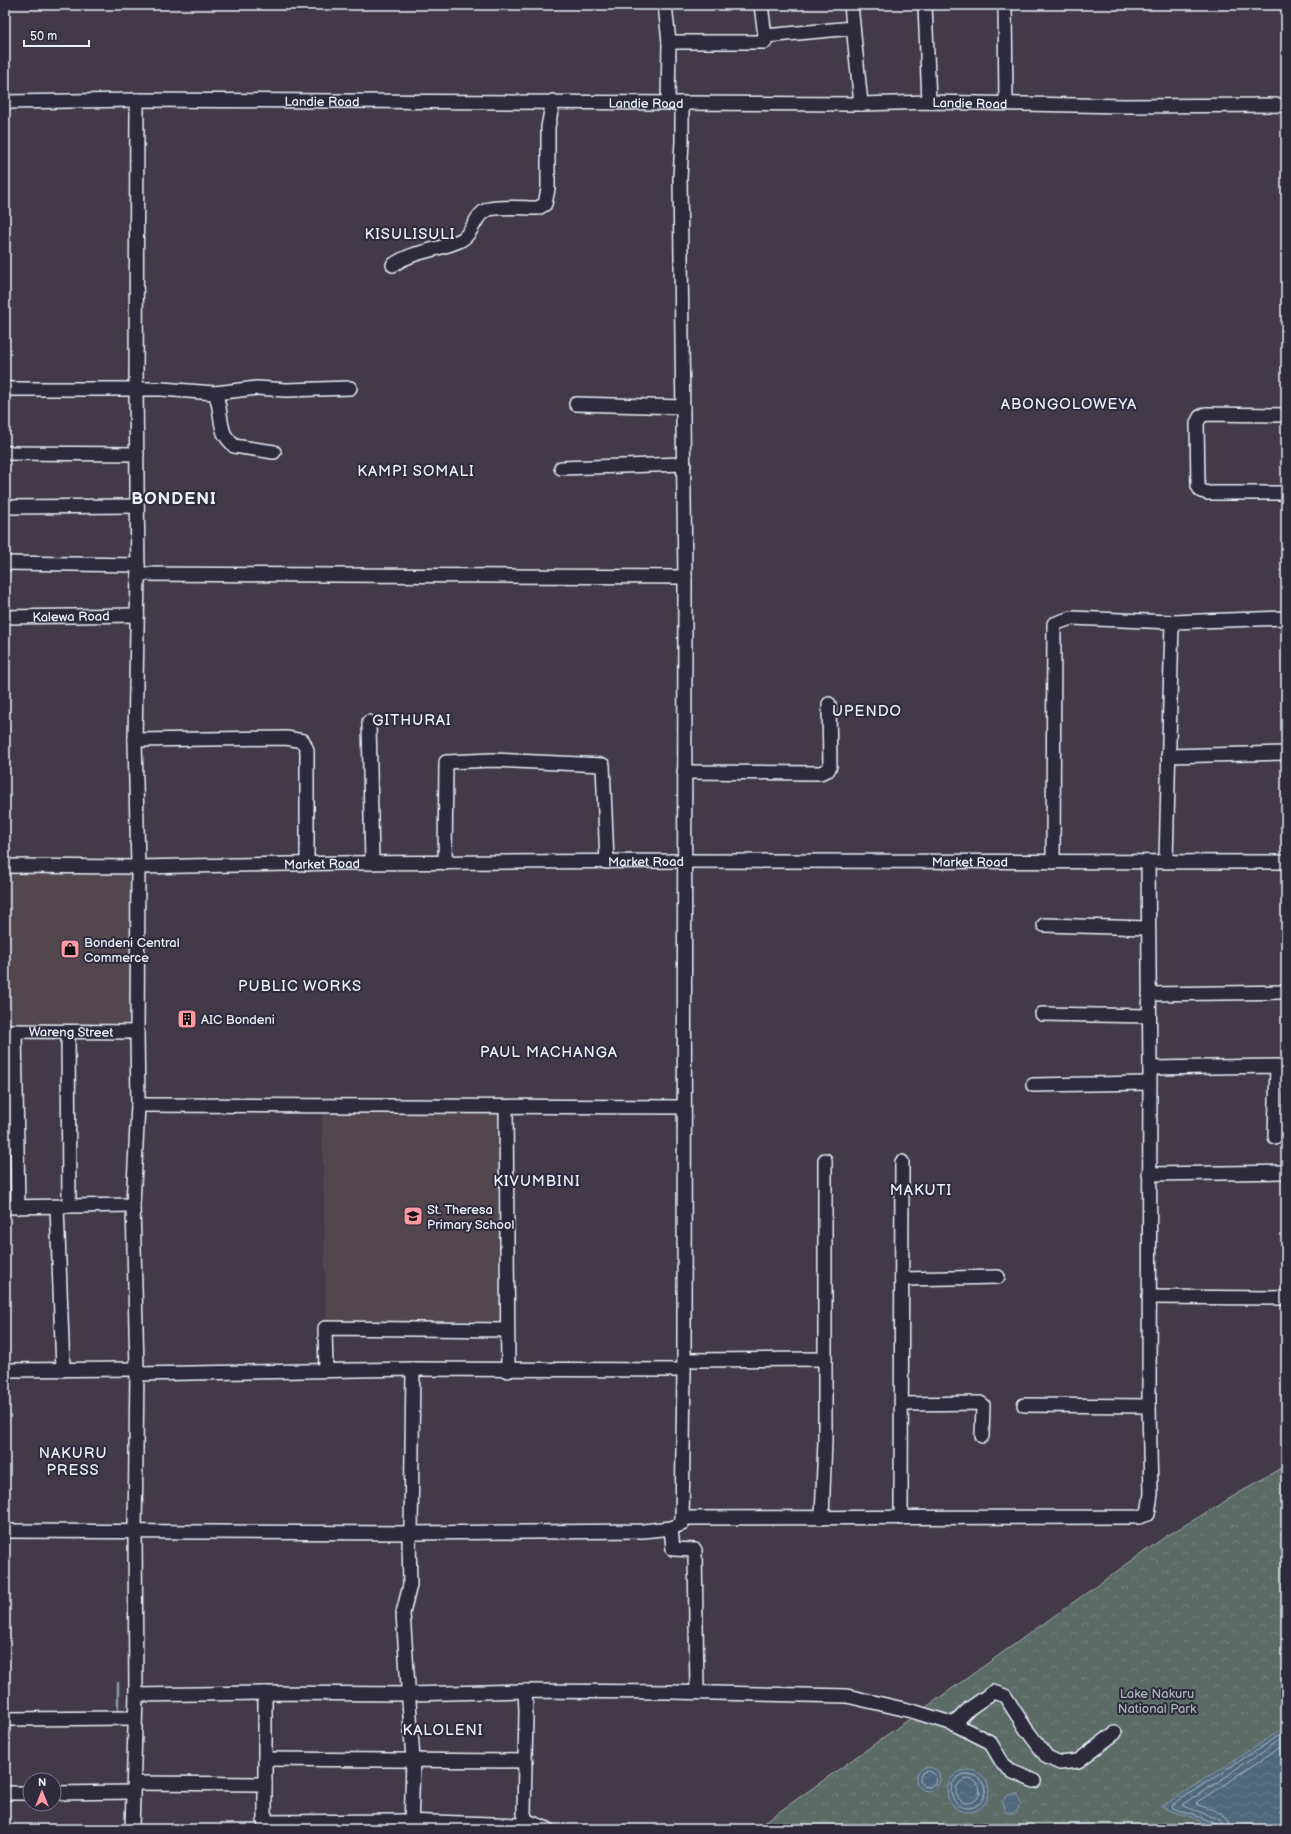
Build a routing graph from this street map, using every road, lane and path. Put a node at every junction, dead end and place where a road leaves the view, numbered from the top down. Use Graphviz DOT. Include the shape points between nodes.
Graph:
graph roads {
  1 [pos="665,5"];
  2 [pos="761,5"];
  3 [pos="850,5"];
  4 [pos="925,5"];
  5 [pos="1005,5"];
  6 [pos="853,28"];
  7 [pos="765,36"];
  8 [pos="669,42"];
  9 [pos="137,100"];
  10 [pos="5,102"];
  11 [pos="553,102"];
  12 [pos="929,102"];
  13 [pos="668,103"];
  14 [pos="682,103"];
  15 [pos="1006,103"];
  16 [pos="861,104"];
  17 [pos="1286,105"];
  18 [pos="393,265"];
  19 [pos="350,388"];
  20 [pos="5,389"];
  21 [pos="136,389"];
  22 [pos="216,393"];
  23 [pos="576,404"];
  24 [pos="683,407"];
  25 [pos="1286,415"];
  26 [pos="274,452"];
  27 [pos="5,453"];
  28 [pos="137,454"];
  29 [pos="684,464"];
  30 [pos="561,468"];
  31 [pos="1286,493"];
  32 [pos="137,506"];
  33 [pos="5,507"];
  34 [pos="5,563"];
  35 [pos="138,570"];
  36 [pos="685,577"];
  37 [pos="137,615"];
  38 [pos="5,617"];
  39 [pos="1286,618"];
  40 [pos="1172,622"];
  41 [pos="829,704"];
  42 [pos="369,722"];
  43 [pos="135,740"];
  44 [pos="1286,753"];
  45 [pos="1168,756"];
  46 [pos="684,772"];
  47 [pos="1166,861"];
  48 [pos="608,862"];
  49 [pos="684,862"];
  50 [pos="1053,862"];
  51 [pos="1148,862"];
  52 [pos="1286,862"];
  53 [pos="372,863"];
  54 [pos="445,863"];
  55 [pos="307,864"];
  56 [pos="5,866"];
  57 [pos="138,867"];
  58 [pos="1044,925"];
  59 [pos="1148,928"];
  60 [pos="1286,992"];
  61 [pos="1149,994"];
  62 [pos="1042,1014"];
  63 [pos="1149,1016"];
  64 [pos="10,1031"];
  65 [pos="68,1032"];
  66 [pos="136,1032"];
  67 [pos="1150,1068"];
  68 [pos="1149,1084"];
  69 [pos="1033,1085"];
  70 [pos="138,1105"];
  71 [pos="506,1107"];
  72 [pos="684,1107"];
  73 [pos="1276,1137"];
  74 [pos="825,1160"];
  75 [pos="902,1162"];
  76 [pos="1286,1172"];
  77 [pos="1149,1174"];
  78 [pos="133,1205"];
  79 [pos="63,1206"];
  80 [pos="11,1207"];
  81 [pos="998,1277"];
  82 [pos="902,1279"];
  83 [pos="1149,1297"];
  84 [pos="1286,1298"];
  85 [pos="507,1330"];
  86 [pos="825,1359"];
  87 [pos="684,1365"];
  88 [pos="5,1370"];
  89 [pos="63,1370"];
  90 [pos="326,1370"];
  91 [pos="413,1370"];
  92 [pos="508,1371"];
  93 [pos="137,1372"];
  94 [pos="902,1404"];
  95 [pos="1024,1405"];
  96 [pos="1149,1406"];
  97 [pos="982,1436"];
  98 [pos="682,1518"];
  99 [pos="822,1518"];
  100 [pos="901,1518"];
  101 [pos="5,1531"];
  102 [pos="135,1531"];
  103 [pos="409,1539"];
  104 [pos="673,1539"];
  105 [pos="525,1691"];
  106 [pos="696,1692"];
  107 [pos="266,1693"];
  108 [pos="410,1694"];
  109 [pos="136,1695"];
  110 [pos="135,1718"];
  111 [pos="5,1719"];
  112 [pos="954,1724"];
  113 [pos="1115,1733"];
  114 [pos="265,1759"];
  115 [pos="413,1760"];
  116 [pos="526,1761"];
  117 [pos="1034,1781"];
  118 [pos="266,1784"];
  119 [pos="134,1788"];
  120 [pos="62,1792"];
  121 [pos="5,1793"];
  122 [pos="22,1793"];
  123 [pos="527,1821"];
  124 [pos="265,1825"];
  125 [pos="411,1825"];
  126 [pos="132,1829"];
  127 [pos="548,1829"];
  1 -- 8 [label="street"];
  2 -- 7 [label="street"];
  3 -- 6 [label="street"];
  4 -- 12 [label="street"];
  5 -- 15 [label="street"];
  6 -- 7 [label="street"];
  6 -- 16 [label="street"];
  7 -- 8 [label="street" via="765,42"];
  8 -- 13 [label="street"];
  9 -- 10 [label="street, Landie Road"];
  9 -- 11 [label="street, Landie Road"];
  9 -- 21 [label="street"];
  11 -- 13 [label="street, Landie Road"];
  11 -- 18 [label="street" via="548,127 548,188 545,204 538,208 489,209 477,217 463,240 411,255"];
  12 -- 15 [label="street, Landie Road"];
  12 -- 16 [label="street, Landie Road"];
  13 -- 14 [label="street, Landie Road"];
  14 -- 16 [label="street, Landie Road"];
  14 -- 24 [label="street" via="680,178"];
  15 -- 17 [label="street, Landie Road" via="1125,106"];
  19 -- 22 [label="street" via="257,388"];
  20 -- 21 [label="street"];
  21 -- 22 [label="street"];
  21 -- 28 [label="street"];
  22 -- 26 [label="street" via="220,402 224,434 234,446"];
  23 -- 24 [label="street"];
  24 -- 29 [label="street"];
  25 -- 31 [label="street" via="1206,414 1200,417 1197,423 1198,486 1201,491"];
  27 -- 28 [label="street"];
  28 -- 32 [label="street"];
  29 -- 30 [label="street"];
  29 -- 36 [label="street"];
  32 -- 33 [label="street"];
  32 -- 35 [label="street"];
  34 -- 35 [label="street"];
  35 -- 36 [label="street"];
  35 -- 37 [label="street"];
  36 -- 46 [label="street"];
  37 -- 38 [label="street, Kalewa Road"];
  37 -- 43 [label="street"];
  39 -- 40 [label="street"];
  40 -- 45 [label="street"];
  40 -- 50 [label="street" via="1071,618 1054,624"];
  41 -- 46 [label="street" via="828,770 820,773"];
  42 -- 53 [label="street"];
  43 -- 55 [label="street" via="286,738 303,741 307,750"];
  43 -- 57 [label="street"];
  44 -- 45 [label="street"];
  45 -- 47 [label="street"];
  46 -- 49 [label="street"];
  47 -- 51 [label="street, Market Road"];
  47 -- 52 [label="street, Market Road"];
  48 -- 49 [label="street, Market Road"];
  48 -- 54 [label="street, Market Road"];
  48 -- 54 [label="street" via="603,764 492,760 446,762"];
  49 -- 50 [label="street, Market Road"];
  49 -- 72 [label="street"];
  50 -- 51 [label="street, Market Road"];
  51 -- 59 [label="street"];
  53 -- 54 [label="street, Market Road"];
  53 -- 55 [label="street, Market Road"];
  55 -- 57 [label="street, Market Road"];
  56 -- 57 [label="street, Market Road"];
  57 -- 66 [label="street"];
  58 -- 59 [label="street"];
  59 -- 61 [label="street"];
  60 -- 61 [label="street"];
  61 -- 63 [label="street"];
  62 -- 63 [label="street"];
  63 -- 67 [label="street"];
  64 -- 65 [label="street, Wareng Street"];
  64 -- 80 [label="street"];
  65 -- 66 [label="street, Wareng Street"];
  65 -- 79 [label="street"];
  66 -- 70 [label="street"];
  67 -- 68 [label="street"];
  67 -- 73 [label="street" via="1277,1066"];
  68 -- 69 [label="street"];
  68 -- 77 [label="street"];
  70 -- 71 [label="street"];
  70 -- 78 [label="street"];
  71 -- 72 [label="street"];
  71 -- 85 [label="street"];
  72 -- 87 [label="street"];
  74 -- 86 [label="street"];
  75 -- 82 [label="street"];
  76 -- 77 [label="street"];
  77 -- 83 [label="street"];
  78 -- 79 [label="street"];
  78 -- 93 [label="street"];
  79 -- 80 [label="street"];
  79 -- 89 [label="street"];
  81 -- 82 [label="street"];
  82 -- 94 [label="street"];
  83 -- 84 [label="street"];
  83 -- 96 [label="street"];
  85 -- 90 [label="street" via="325,1328"];
  85 -- 92 [label="street"];
  86 -- 87 [label="street"];
  86 -- 99 [label="street"];
  87 -- 92 [label="street"];
  87 -- 98 [label="street"];
  88 -- 89 [label="street"];
  89 -- 93 [label="street"];
  90 -- 91 [label="street"];
  90 -- 93 [label="street"];
  91 -- 92 [label="street"];
  91 -- 103 [label="street"];
  93 -- 102 [label="street"];
  94 -- 97 [label="street" via="980,1403 983,1405"];
  94 -- 100 [label="street"];
  95 -- 96 [label="street"];
  96 -- 100 [label="street" via="1151,1494 1148,1514 1139,1517"];
  98 -- 99 [label="street"];
  98 -- 104 [label="street" via="682,1524"];
  99 -- 100 [label="street"];
  101 -- 102 [label="street"];
  102 -- 103 [label="street"];
  102 -- 109 [label="street"];
  103 -- 104 [label="street" via="643,1531"];
  103 -- 108 [label="street" via="410,1585 403,1613"];
  104 -- 106 [label="street" via="695,1550"];
  105 -- 106 [label="street"];
  105 -- 108 [label="street"];
  105 -- 116 [label="street"];
  106 -- 112 [label="street" via="847,1696"];
  107 -- 108 [label="street"];
  107 -- 109 [label="street"];
  107 -- 114 [label="street"];
  108 -- 115 [label="street"];
  109 -- 110 [label="street"];
  110 -- 111 [label="street"];
  110 -- 119 [label="street"];
  112 -- 113 [label="street" via="970,1708 993,1692 1005,1696 1047,1757 1060,1763 1078,1761"];
  112 -- 117 [label="street" via="990,1742 1003,1764 1013,1772"];
  114 -- 115 [label="street"];
  114 -- 118 [label="street"];
  115 -- 116 [label="street"];
  115 -- 125 [label="street"];
  116 -- 123 [label="street" via="524,1814"];
  118 -- 119 [label="street"];
  118 -- 124 [label="street"];
  119 -- 120 [label="street"];
  119 -- 126 [label="street"];
  121 -- 122 [label="street"];
  123 -- 125 [label="street" via="520,1825"];
  123 -- 127 [label="street"];
  124 -- 125 [label="street"];
}
